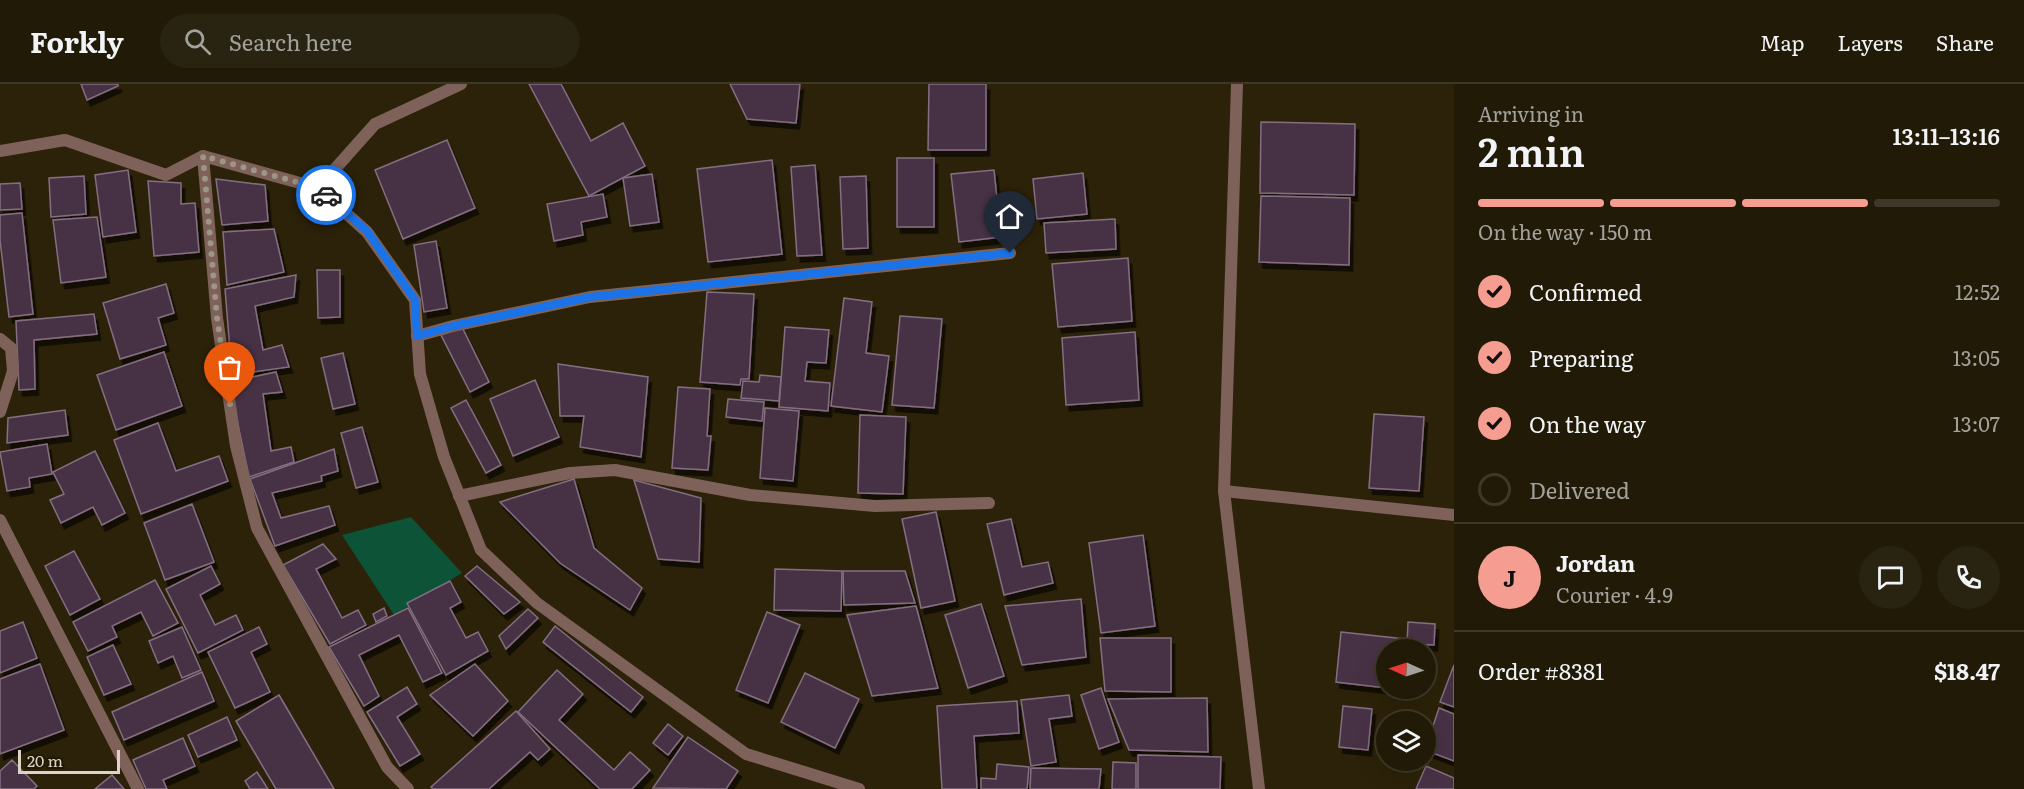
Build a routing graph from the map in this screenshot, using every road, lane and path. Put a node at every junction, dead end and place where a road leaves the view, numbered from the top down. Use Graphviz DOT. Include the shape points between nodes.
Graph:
graph roads {
  1 [pos="461,84"];
  2 [pos="1238,84"];
  3 [pos="0,151"];
  4 [pos="203,156"];
  5 [pos="318,188"];
  6 [pos="1010,253"];
  7 [pos="417,336"];
  8 [pos="0,339"];
  9 [pos="0,412"];
  10 [pos="1224,491"];
  11 [pos="459,496"];
  12 [pos="989,503"];
  13 [pos="1454,515"];
  14 [pos="0,520"];
  15 [pos="138,789"];
  16 [pos="408,789"];
  17 [pos="860,789"];
  18 [pos="1259,789"];
  1 -- 5 [label="street" via="375,124"];
  2 -- 10 [label="street"];
  3 -- 4 [label="street" via="66,140 166,175"];
  4 -- 5 [label="street"];
  4 -- 16 [label="street" via="217,318 236,446 257,528 387,766"];
  5 -- 7 [label="street" via="367,231 415,300"];
  6 -- 7 [label="street" via="590,297"];
  7 -- 11 [label="street" via="420,374"];
  8 -- 9 [label="street" via="11,348 13,371"];
  10 -- 13 [label="street"];
  10 -- 18 [label="street"];
  11 -- 12 [label="street" via="570,473 615,470 750,495 875,506"];
  11 -- 17 [label="street" via="481,550 537,603 746,754"];
  14 -- 15 [label="street"];
}
